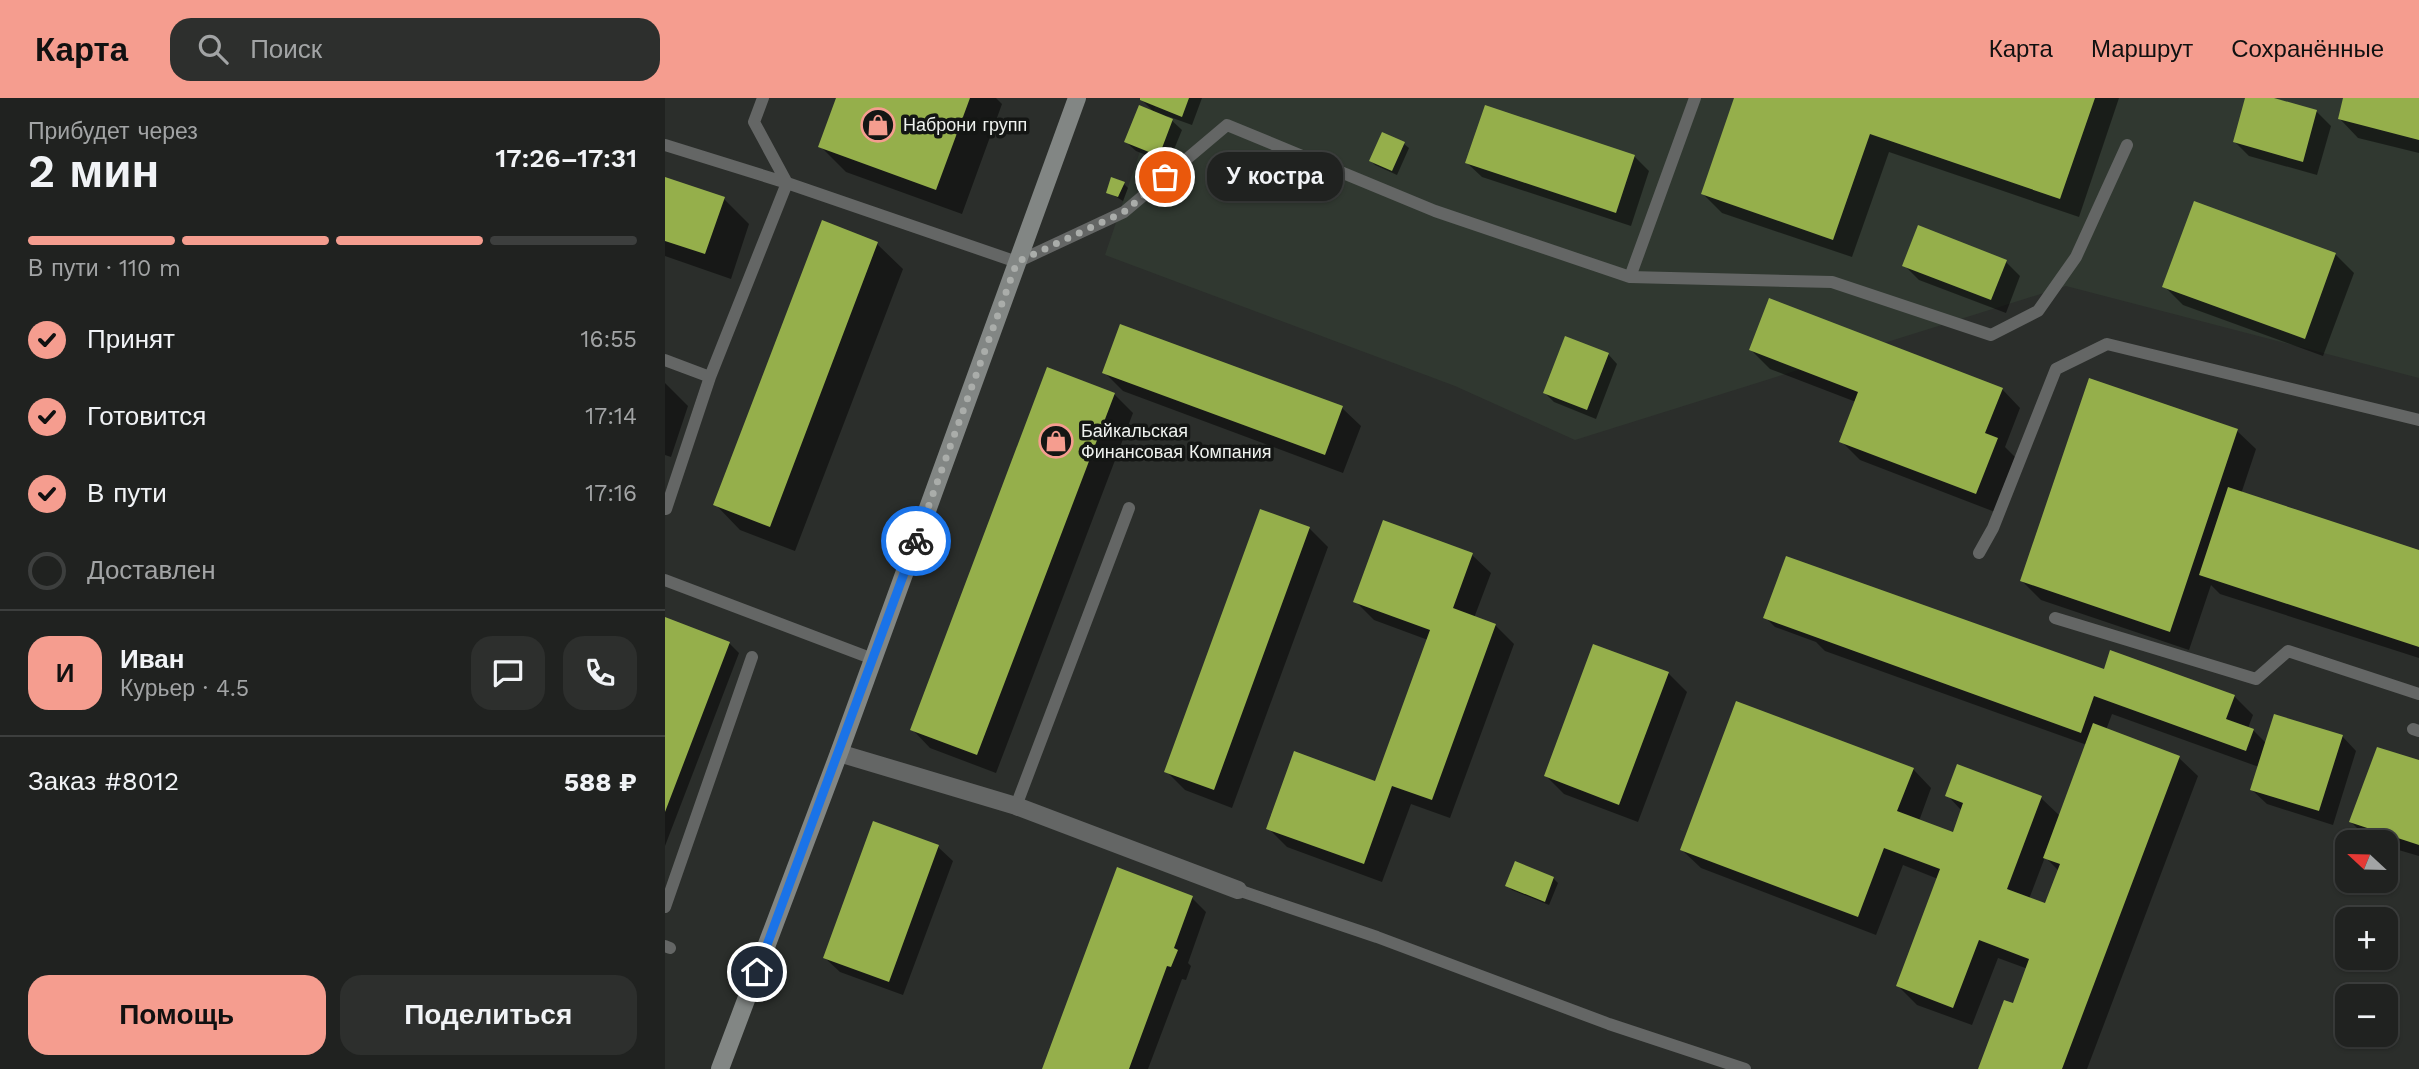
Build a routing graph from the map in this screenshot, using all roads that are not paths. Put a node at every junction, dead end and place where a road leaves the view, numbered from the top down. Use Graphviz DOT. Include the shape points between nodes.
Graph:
graph roads {
  1 [pos="763,98"];
  2 [pos="1077,98"];
  3 [pos="1695,98"];
  4 [pos="665,145"];
  5 [pos="2127,145"];
  6 [pos="787,183"];
  7 [pos="1017,262"];
  8 [pos="1630,277"];
  9 [pos="665,360"];
  10 [pos="710,377"];
  11 [pos="2419,420"];
  12 [pos="1129,508"];
  13 [pos="666,509"];
  14 [pos="1979,553"];
  15 [pos="665,580"];
  16 [pos="2055,618"];
  17 [pos="752,657"];
  18 [pos="873,659"];
  19 [pos="2419,694"];
  20 [pos="839,753"];
  21 [pos="1016,806"];
  22 [pos="1238,890"];
  23 [pos="665,907"];
  24 [pos="720,1069"];
  25 [pos="1745,1069"];
  1 -- 6 [label="lane" via="754,122"];
  2 -- 7 [label="main road"];
  3 -- 8 [label="lane"];
  4 -- 6 [label="lane"];
  5 -- 8 [label="lane" via="2069,268 2038,311 1991,335 1832,282"];
  6 -- 7 [label="lane"];
  6 -- 10 [label="lane"];
  7 -- 8 [label="lane" via="1124,212 1227,125 1435,211"];
  7 -- 18 [label="main road"];
  9 -- 10 [label="lane"];
  10 -- 13 [label="lane"];
  11 -- 14 [label="lane" via="2107,344 2056,369"];
  12 -- 21 [label="lane"];
  15 -- 18 [label="lane"];
  16 -- 19 [label="lane" via="2256,679 2288,651"];
  17 -- 23 [label="lane"];
  18 -- 20 [label="main road"];
  20 -- 21 [label="street"];
  20 -- 24 [label="main road"];
  21 -- 22 [label="street"];
  22 -- 25 [label="lane"];
}
